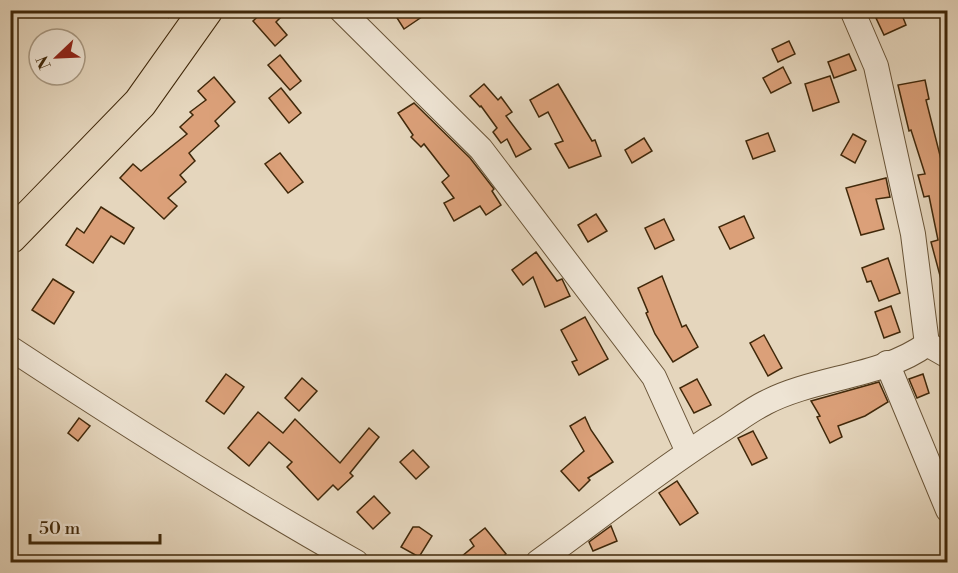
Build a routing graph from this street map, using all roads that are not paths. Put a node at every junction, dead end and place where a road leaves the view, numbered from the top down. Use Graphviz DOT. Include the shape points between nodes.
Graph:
graph roads {
  1 [pos="206,10"];
  2 [pos="341,10"];
  3 [pos="852,10"];
  4 [pos="10,237"];
  5 [pos="10,348"];
  6 [pos="938,350"];
  7 [pos="887,363"];
  8 [pos="688,452"];
  9 [pos="948,510"];
  10 [pos="356,562"];
  11 [pos="538,562"];
  1 -- 4 [label="highway" via="140,103"];
  2 -- 8 [label="street" via="481,149 654,377"];
  3 -- 6 [label="street" via="876,66"];
  5 -- 10 [label="street" via="266,511"];
  6 -- 7 [label="street" via="917,351"];
  7 -- 8 [label="street" via="766,403"];
  7 -- 9 [label="street"];
  8 -- 11 [label="street"];
}
